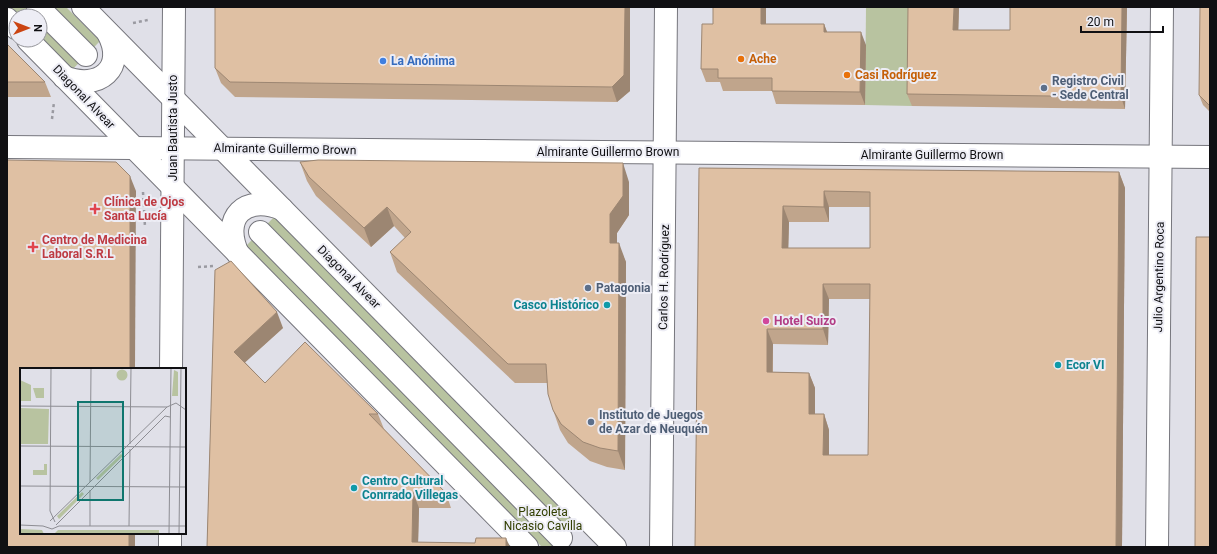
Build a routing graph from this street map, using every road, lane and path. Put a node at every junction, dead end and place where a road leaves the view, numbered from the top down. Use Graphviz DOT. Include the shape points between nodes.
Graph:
graph roads {
  1 [pos="38,7"];
  2 [pos="83,7"];
  3 [pos="174,7"];
  4 [pos="666,7"];
  5 [pos="1162,7"];
  6 [pos="108,33"];
  7 [pos="36,48"];
  8 [pos="86,55"];
  9 [pos="64,77"];
  10 [pos="174,99"];
  11 [pos="7,147"];
  12 [pos="134,148"];
  13 [pos="174,148"];
  14 [pos="223,149"];
  15 [pos="665,152"];
  16 [pos="1160,157"];
  17 [pos="1210,157"];
  18 [pos="142,187"];
  19 [pos="173,188"];
  20 [pos="282,209"];
  21 [pos="260,232"];
  22 [pos="145,234"];
  23 [pos="238,254"];
  24 [pos="171,368"];
  25 [pos="590,522"];
  26 [pos="170,534"];
  27 [pos="561,538"];
  28 [pos="170,547"];
  29 [pos="527,547"];
  30 [pos="596,547"];
  31 [pos="615,547"];
  32 [pos="661,547"];
  33 [pos="1156,547"];
  1 -- 8 [label="street"];
  2 -- 6 [label="street, Diagonal Alvear"];
  3 -- 10 [label="street, Juan Bautista Justo"];
  4 -- 15 [label="street, Carlos H. Rodríguez"];
  5 -- 16 [label="street, Julio Argentino Roca"];
  6 -- 9 [label="street" via="115,51 111,68 105,75 91,82 74,81"];
  6 -- 10 [label="street, Diagonal Alvear"];
  7 -- 9 [label="street, Diagonal Alvear"];
  9 -- 12 [label="street, Diagonal Alvear"];
  10 -- 13 [label="street, Juan Bautista Justo"];
  10 -- 14 [label="street, Diagonal Alvear"];
  11 -- 12 [label="street, Almirante Guillermo Brown"];
  12 -- 13 [label="street, Almirante Guillermo Brown"];
  12 -- 19 [label="street, Diagonal Alvear"];
  13 -- 14 [label="street, Almirante Guillermo Brown"];
  13 -- 19 [label="street, Juan Bautista Justo"];
  14 -- 15 [label="street, Almirante Guillermo Brown"];
  14 -- 20 [label="street, Diagonal Alvear"];
  15 -- 16 [label="street, Almirante Guillermo Brown"];
  15 -- 32 [label="street, Carlos H. Rodríguez"];
  16 -- 17 [label="street, Almirante Guillermo Brown"];
  16 -- 33 [label="street, Julio Argentino Roca"];
  18 -- 22 [label="path"];
  19 -- 23 [label="street, Diagonal Alvear"];
  19 -- 24 [label="street, Juan Bautista Justo"];
  20 -- 23 [label="street" via="260,203 241,211 232,228"];
  20 -- 25 [label="street, Diagonal Alvear"];
  21 -- 27 [label="street"];
  23 -- 29 [label="street, Diagonal Alvear"];
  25 -- 30 [label="street" via="595,531"];
  25 -- 31 [label="street, Diagonal Alvear"];
  26 -- 28 [label="street"];
}
